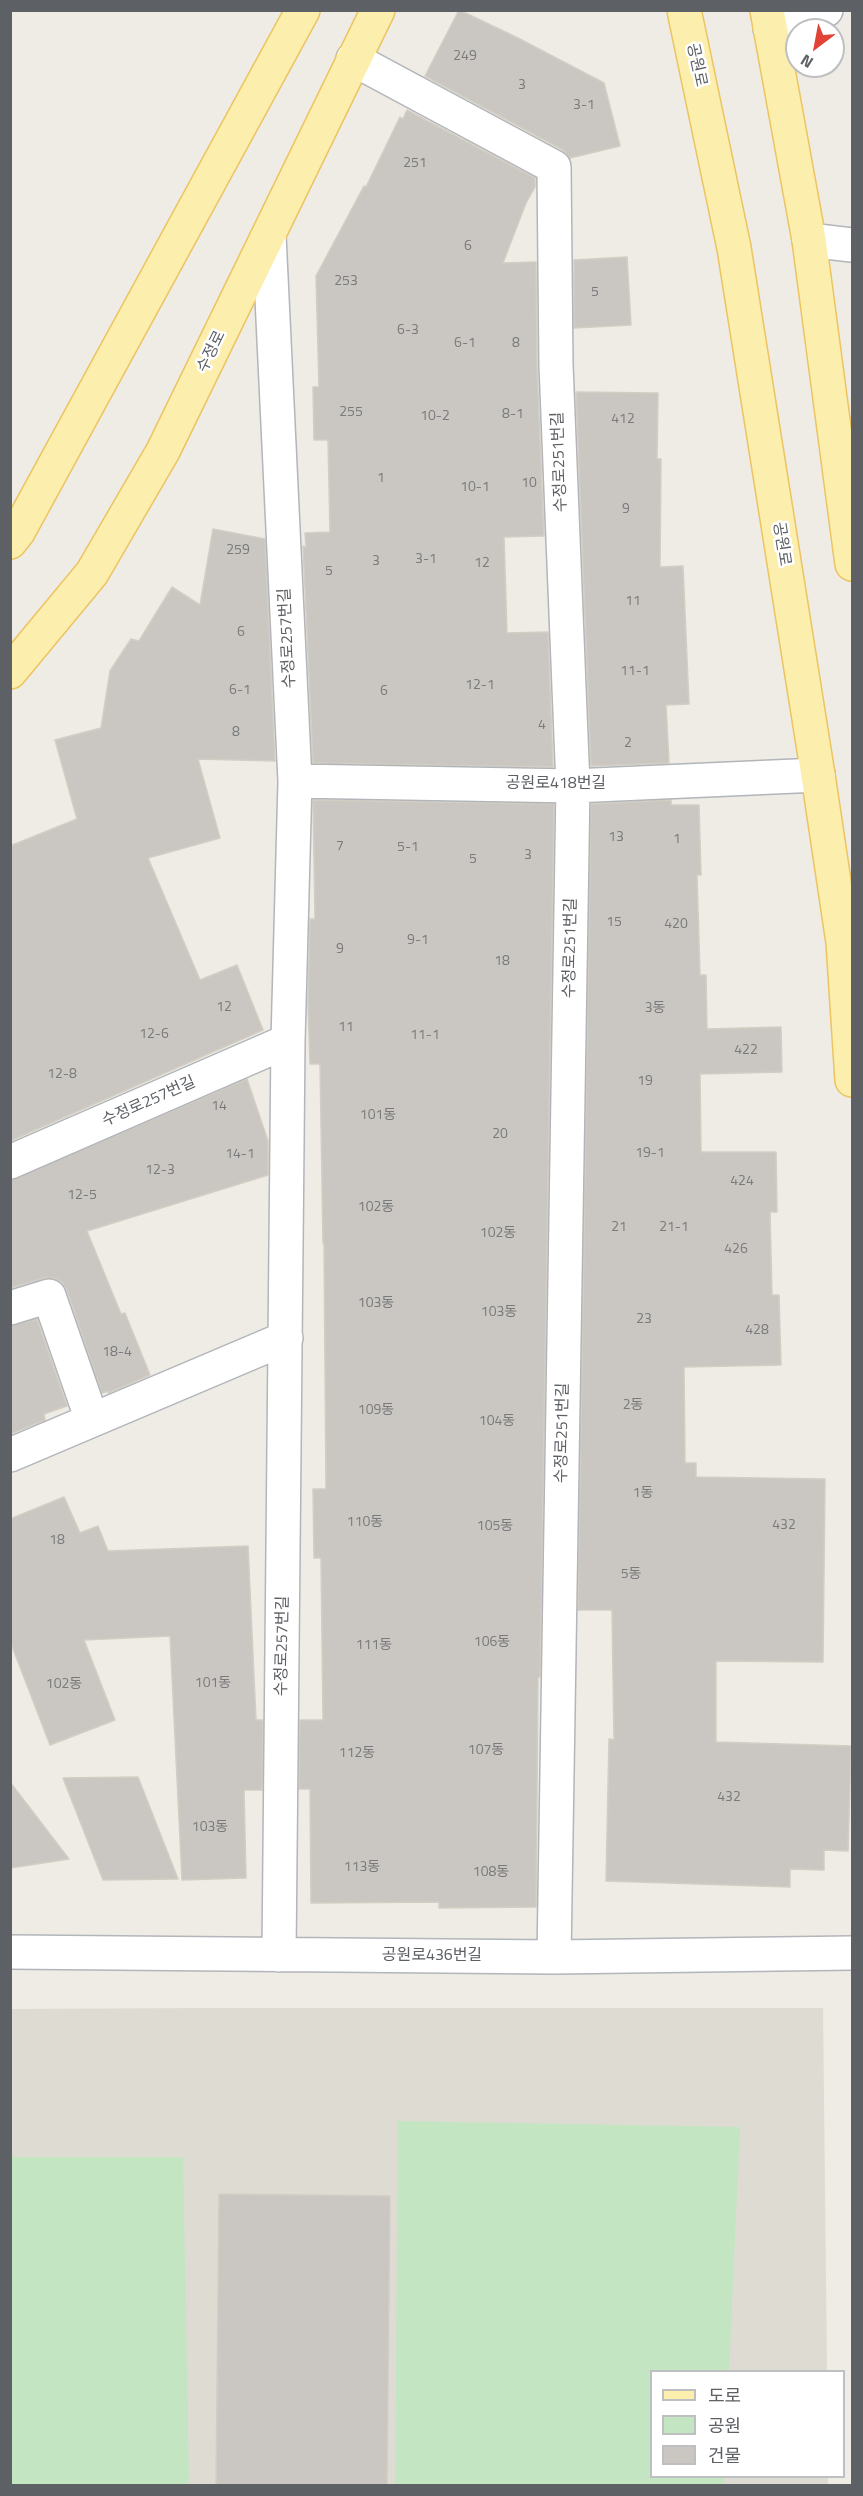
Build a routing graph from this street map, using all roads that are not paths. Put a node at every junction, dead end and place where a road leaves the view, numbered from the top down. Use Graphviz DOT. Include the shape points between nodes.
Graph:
graph roads {
  1 [pos="303,10"];
  2 [pos="378,10"];
  3 [pos="684,10"];
  4 [pos="826,10"];
  5 [pos="768,19"];
  6 [pos="352,59"];
  7 [pos="270,235"];
  8 [pos="809,240"];
  9 [pos="852,245"];
  10 [pos="10,542"];
  11 [pos="852,564"];
  12 [pos="10,672"];
  13 [pos="818,775"];
  14 [pos="295,781"];
  15 [pos="573,786"];
  16 [pos="288,1041"];
  17 [pos="852,1080"];
  18 [pos="10,1162"];
  19 [pos="10,1308"];
  20 [pos="286,1338"];
  21 [pos="92,1419"];
  22 [pos="10,1455"];
  23 [pos="10,1952"];
  24 [pos="852,1953"];
  25 [pos="279,1955"];
  26 [pos="554,1957"];
  1 -- 10 [label="main road"];
  2 -- 6 [label="main road, 수정로"];
  3 -- 13 [label="main road, 공원로" via="734,248"];
  4 -- 5 [label="street"];
  5 -- 8 [label="main road"];
  6 -- 7 [label="main road, 수정로"];
  6 -- 15 [label="street, 수정로251번길" via="554,167 556,364"];
  7 -- 12 [label="main road, 수정로" via="163,451 98,562"];
  7 -- 14 [label="street, 수정로257번길"];
  8 -- 9 [label="street"];
  8 -- 11 [label="main road"];
  13 -- 15 [label="street, 공원로418번길"];
  13 -- 17 [label="main road, 공원로" via="843,942"];
  14 -- 15 [label="street, 공원로418번길"];
  14 -- 16 [label="street, 수정로257번길"];
  15 -- 26 [label="street, 수정로251번길"];
  16 -- 18 [label="street, 수정로257번길"];
  16 -- 20 [label="street, 수정로257번길"];
  19 -- 21 [label="street" via="49,1296"];
  20 -- 21 [label="street"];
  20 -- 25 [label="street, 수정로257번길"];
  21 -- 22 [label="street"];
  23 -- 25 [label="street, 공원로436번길"];
  24 -- 26 [label="street, 공원로436번길"];
  25 -- 26 [label="street, 공원로436번길"];
}
